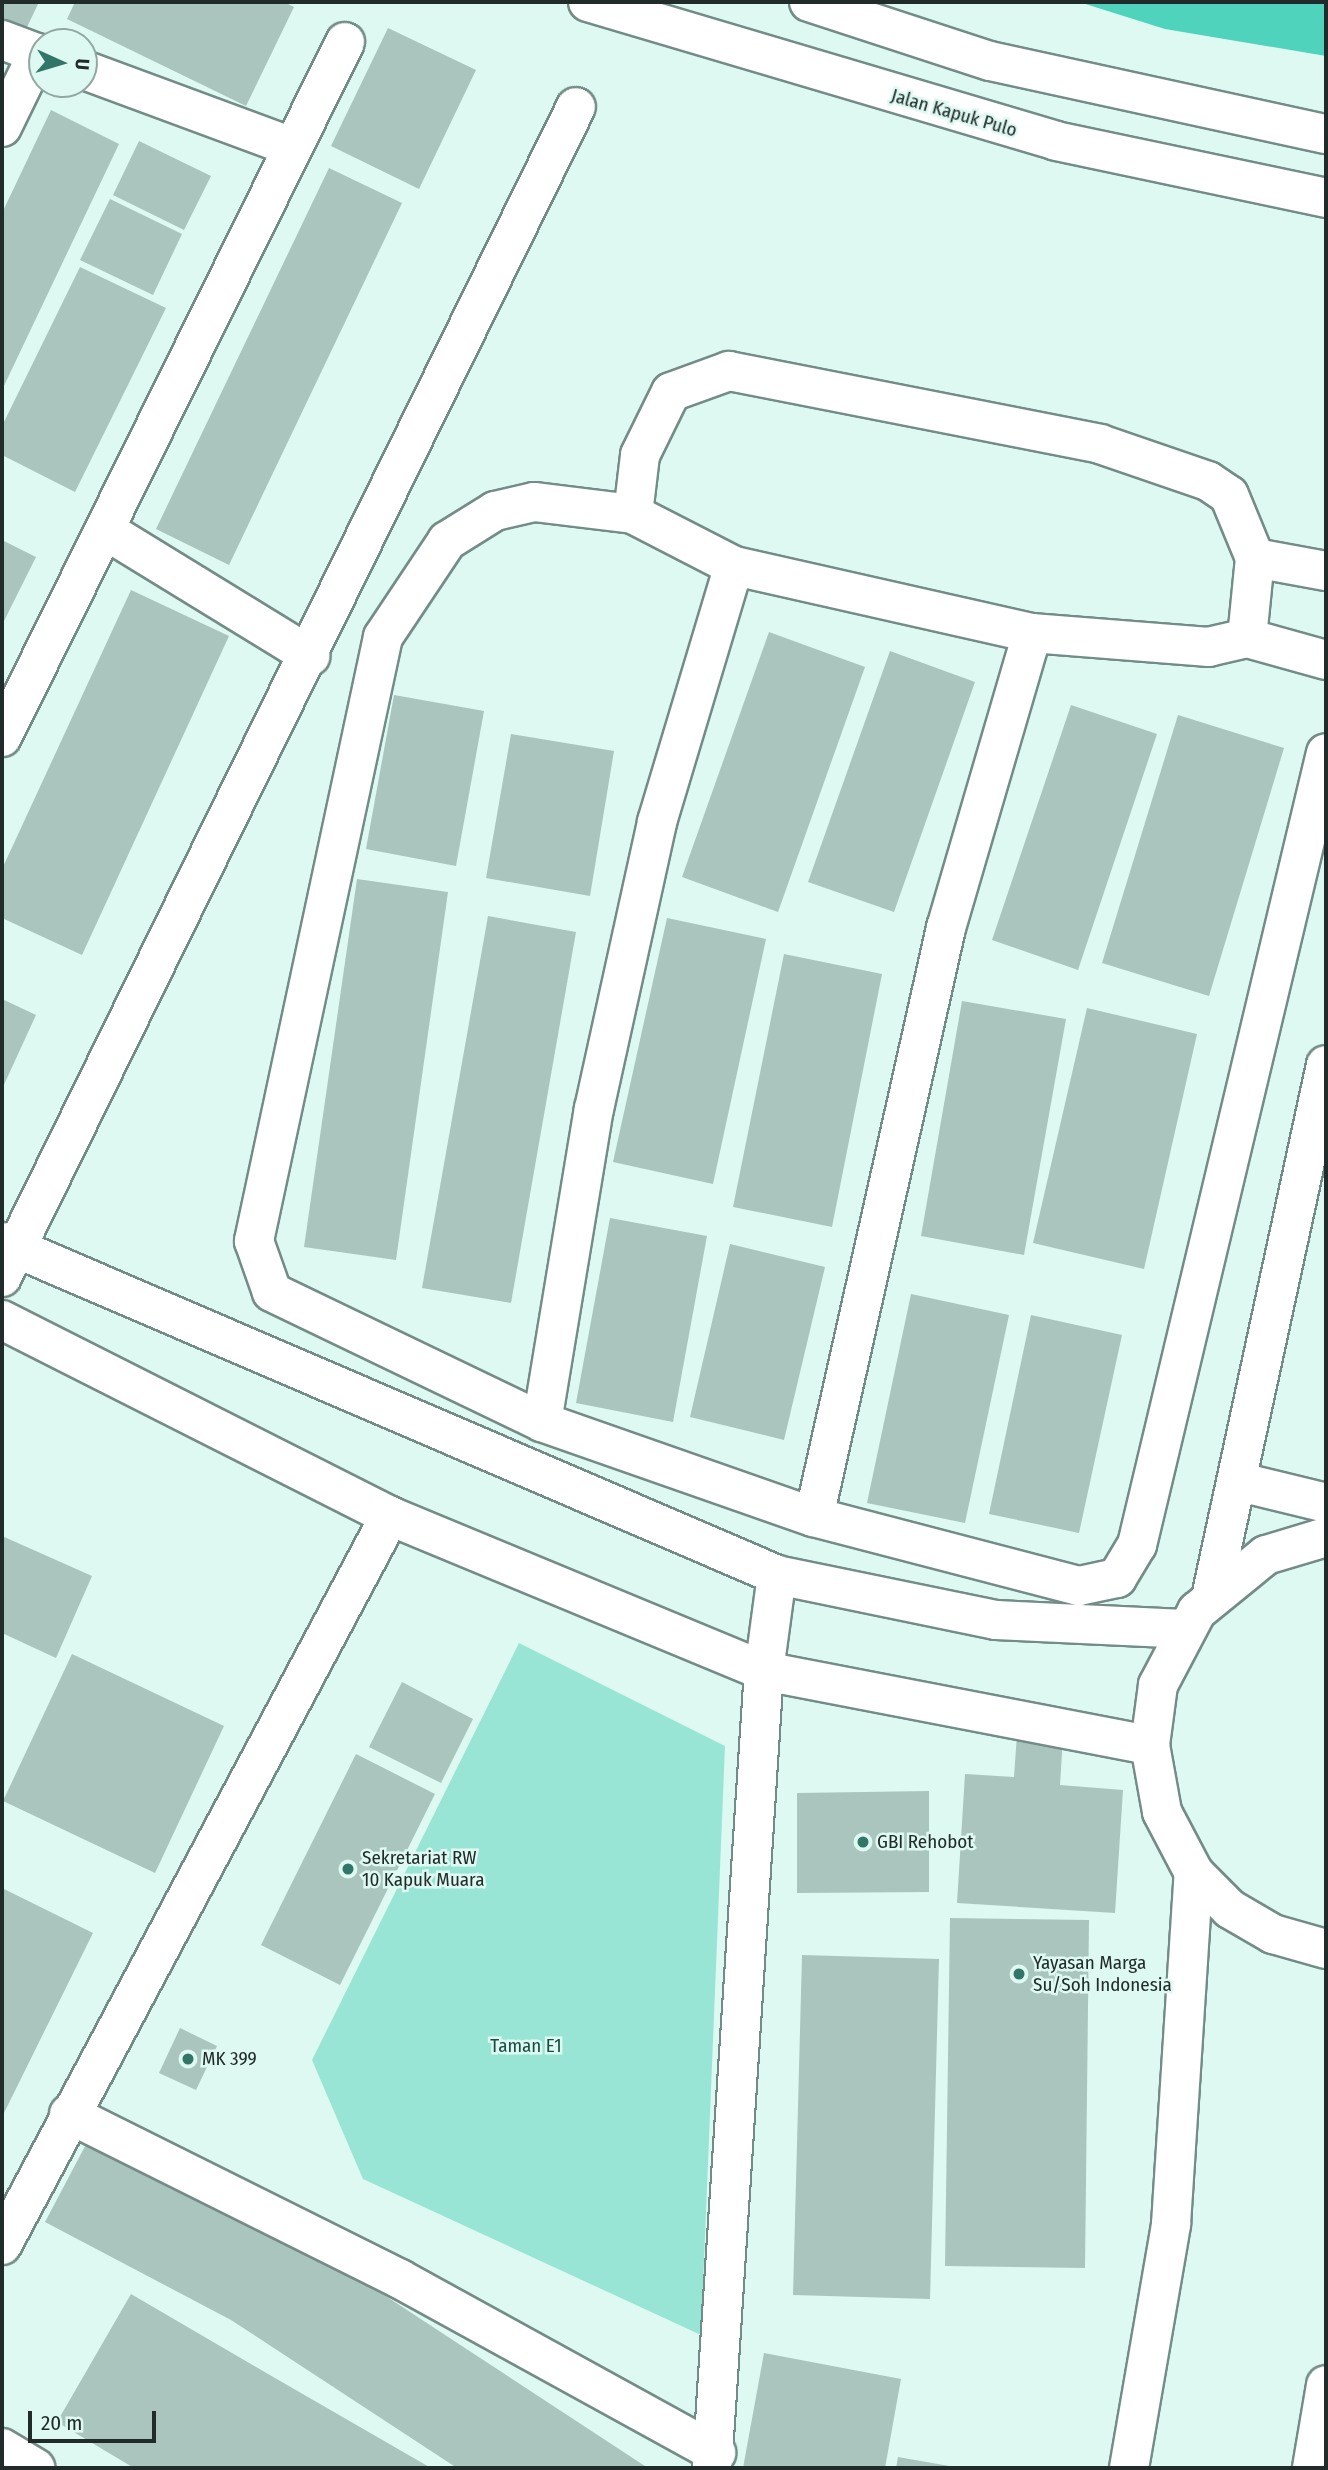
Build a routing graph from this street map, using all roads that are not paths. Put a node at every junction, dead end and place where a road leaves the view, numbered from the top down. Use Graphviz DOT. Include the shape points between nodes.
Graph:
graph roads {
  1 [pos="588,2"];
  2 [pos="810,2"];
  3 [pos="2,40"];
  4 [pos="345,42"];
  5 [pos="28,50"];
  6 [pos="98,75"];
  7 [pos="28,77"];
  8 [pos="576,107"];
  9 [pos="2,127"];
  10 [pos="1326,134"];
  11 [pos="292,147"];
  12 [pos="1326,198"];
  13 [pos="633,514"];
  14 [pos="105,530"];
  15 [pos="1255,558"];
  16 [pos="734,566"];
  17 [pos="1326,571"];
  18 [pos="1032,633"];
  19 [pos="1247,638"];
  20 [pos="311,656"];
  21 [pos="1326,660"];
  22 [pos="2,737"];
  23 [pos="1326,753"];
  24 [pos="1326,1065"];
  25 [pos="7,1256"];
  26 [pos="2,1320"];
  27 [pos="542,1422"];
  28 [pos="1240,1482"];
  29 [pos="1326,1503"];
  30 [pos="390,1516"];
  31 [pos="814,1517"];
  32 [pos="1326,1537"];
  33 [pos="777,1575"];
  34 [pos="1212,1593"];
  35 [pos="1184,1629"];
  36 [pos="764,1671"];
  37 [pos="1150,1745"];
  38 [pos="1194,1872"];
  39 [pos="1326,1950"];
  40 [pos="69,2114"];
  41 [pos="2,2245"];
  42 [pos="1326,2385"];
  43 [pos="2,2448"];
  44 [pos="714,2460"];
  45 [pos="35,2468"];
  46 [pos="1129,2468"];
  47 [pos="1312,2468"];
  1 -- 12 [label="street, Jalan Kapuk Pulo" via="1056,141"];
  2 -- 10 [label="street" via="990,61"];
  3 -- 5 [label="street"];
  4 -- 11 [label="street"];
  6 -- 11 [label="street"];
  7 -- 9 [label="street"];
  8 -- 20 [label="street"];
  11 -- 14 [label="street"];
  13 -- 15 [label="street" via="640,456 671,392 729,371 1100,444 1208,481 1229,495"];
  13 -- 16 [label="street"];
  13 -- 27 [label="street" via="534,502 495,511 447,541 383,637 254,1241 272,1292"];
  14 -- 20 [label="street"];
  14 -- 22 [label="street"];
  15 -- 17 [label="street"];
  15 -- 19 [label="street"];
  16 -- 18 [label="street"];
  16 -- 27 [label="street" via="657,822 593,1109"];
  18 -- 19 [label="street" via="1209,646"];
  18 -- 31 [label="street" via="946,929"];
  19 -- 21 [label="street"];
  20 -- 25 [label="street"];
  23 -- 31 [label="street" via="1137,1545 1117,1578 1079,1586"];
  24 -- 28 [label="street"];
  25 -- 33 [label="street"];
  26 -- 30 [label="street"];
  27 -- 31 [label="street"];
  28 -- 29 [label="street"];
  28 -- 34 [label="street"];
  30 -- 36 [label="street"];
  30 -- 40 [label="street"];
  32 -- 34 [label="street" via="1266,1555"];
  33 -- 35 [label="street" via="996,1620"];
  33 -- 36 [label="street"];
  34 -- 35 [label="street"];
  35 -- 37 [label="street" via="1158,1685"];
  36 -- 37 [label="street"];
  36 -- 44 [label="street"];
  37 -- 38 [label="street" via="1161,1812"];
  38 -- 39 [label="street" via="1230,1909 1273,1934"];
  38 -- 46 [label="street" via="1171,2224"];
  40 -- 41 [label="street"];
  40 -- 44 [label="street" via="400,2279"];
  42 -- 47 [label="street"];
  43 -- 45 [label="street"];
}
